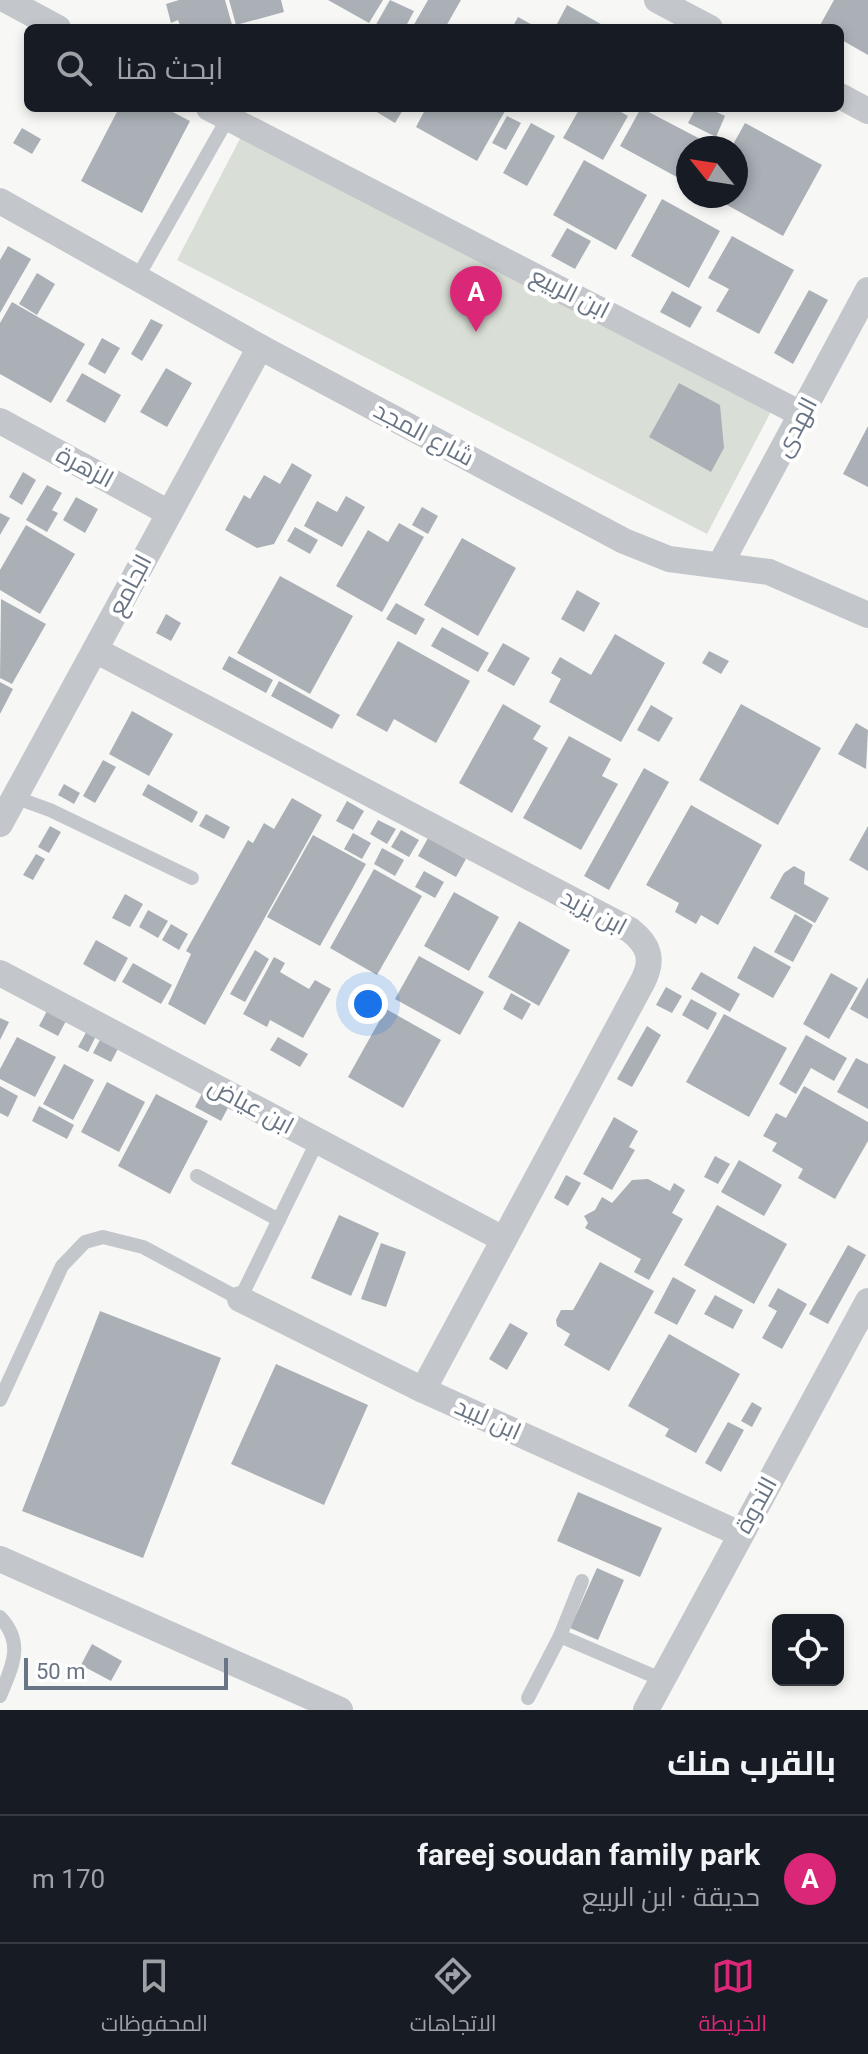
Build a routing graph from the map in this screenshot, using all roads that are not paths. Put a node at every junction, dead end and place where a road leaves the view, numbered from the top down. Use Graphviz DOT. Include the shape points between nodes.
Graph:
graph roads {
  1 [pos="6,0"];
  2 [pos="657,0"];
  3 [pos="51,24"];
  4 [pos="702,24"];
  5 [pos="844,98"];
  6 [pos="868,111"];
  7 [pos="218,113"];
  8 [pos="0,201"];
  9 [pos="137,278"];
  10 [pos="868,290"];
  11 [pos="260,347"];
  12 [pos="803,415"];
  13 [pos="0,421"];
  14 [pos="169,513"];
  15 [pos="721,563"];
  16 [pos="868,615"];
  17 [pos="95,650"];
  18 [pos="7,793"];
  19 [pos="0,824"];
  20 [pos="192,878"];
  21 [pos="0,973"];
  22 [pos="317,1142"];
  23 [pos="197,1176"];
  24 [pos="279,1220"];
  25 [pos="503,1239"];
  26 [pos="240,1299"];
  27 [pos="868,1301"];
  28 [pos="423,1390"];
  29 [pos="0,1400"];
  30 [pos="740,1534"];
  31 [pos="0,1559"];
  32 [pos="582,1581"];
  33 [pos="0,1617"];
  34 [pos="560,1636"];
  35 [pos="663,1680"];
  36 [pos="0,1696"];
  37 [pos="528,1698"];
  38 [pos="340,1710"];
  39 [pos="646,1710"];
  1 -- 3 [label="street"];
  2 -- 4 [label="street"];
  5 -- 6 [label="street"];
  7 -- 9 [label="lane"];
  7 -- 12 [label="street, ابن الربيع"];
  8 -- 9 [label="street, شارع المجد"];
  9 -- 11 [label="street, شارع المجد"];
  10 -- 12 [label="street, الهدى"];
  11 -- 14 [label="street, الجامع"];
  11 -- 15 [label="street, شارع المجد" via="624,541 669,559"];
  12 -- 15 [label="street, الهدى"];
  13 -- 14 [label="street, الزهرة"];
  14 -- 17 [label="street, الجامع"];
  15 -- 16 [label="street, شارع المجد" via="769,572"];
  17 -- 18 [label="street, الجامع"];
  17 -- 25 [label="street, ابن يزيد" via="642,939 650,967"];
  18 -- 19 [label="street, الجامع"];
  18 -- 20 [label="lane"];
  21 -- 22 [label="street, ابن عياض"];
  22 -- 24 [label="lane"];
  22 -- 25 [label="street, ابن عياض"];
  23 -- 24 [label="lane"];
  24 -- 26 [label="lane"];
  25 -- 28 [label="street, ابن يزيد"];
  26 -- 28 [label="street, ابن لبيد"];
  26 -- 29 [label="lane, ابن لبيد" via="143,1247 103,1237 85,1242 62,1266"];
  27 -- 30 [label="street, الندوة"];
  28 -- 30 [label="street, ابن لبيد"];
  30 -- 35 [label="street, الندوة"];
  31 -- 38 [label="street"];
  32 -- 34 [label="lane"];
  33 -- 36 [label="lane" via="9,1628 16,1658"];
  34 -- 35 [label="lane"];
  34 -- 37 [label="lane"];
  35 -- 39 [label="street, الندوة"];
}
